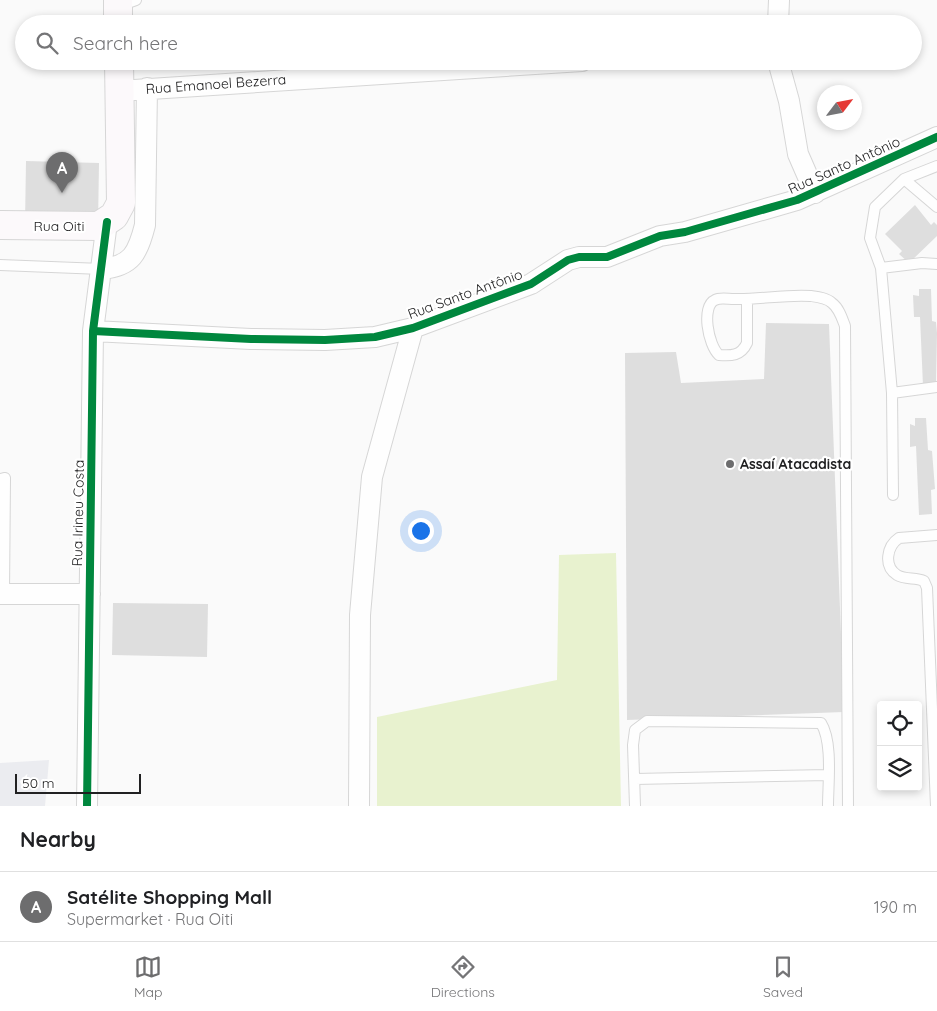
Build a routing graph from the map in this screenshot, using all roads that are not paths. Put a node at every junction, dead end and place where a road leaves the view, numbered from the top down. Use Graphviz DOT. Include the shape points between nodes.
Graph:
graph roads {
  1 [pos="779,0"];
  2 [pos="778,15"];
  3 [pos="119,70"];
  4 [pos="437,70"];
  5 [pos="780,70"];
  6 [pos="147,88"];
  7 [pos="119,91"];
  8 [pos="937,137"];
  9 [pos="937,166"];
  10 [pos="904,179"];
  11 [pos="815,193"];
  12 [pos="937,207"];
  13 [pos="111,219"];
  14 [pos="0,225"];
  15 [pos="937,264"];
  16 [pos="0,265"];
  17 [pos="881,268"];
  18 [pos="102,269"];
  19 [pos="747,300"];
  20 [pos="413,328"];
  21 [pos="93,331"];
  22 [pos="937,387"];
  23 [pos="892,393"];
  24 [pos="0,479"];
  25 [pos="893,495"];
  26 [pos="937,535"];
  27 [pos="3,547"];
  28 [pos="2,594"];
  29 [pos="90,594"];
  30 [pos="828,775"];
  31 [pos="635,779"];
  32 [pos="87,806"];
  33 [pos="359,806"];
  34 [pos="635,806"];
  35 [pos="828,806"];
  36 [pos="848,806"];
  37 [pos="936,806"];
  1 -- 2 [label="street"];
  3 -- 7 [label="main road"];
  4 -- 6 [label="street, Rua Emanoel Bezerra"];
  5 -- 11 [label="street" via="798,154"];
  6 -- 7 [label="street, Rua Emanoel Bezerra"];
  6 -- 18 [label="street" via="144,225 140,244 128,262"];
  7 -- 13 [label="main road" via="121,203"];
  8 -- 11 [label="street, Rua Santo Antônio"];
  9 -- 10 [label="lane"];
  10 -- 12 [label="lane"];
  10 -- 17 [label="lane" via="876,207 870,238"];
  11 -- 20 [label="street, Rua Santo Antônio" via="772,209 660,236 618,254 568,260 531,284"];
  13 -- 14 [label="main road, Rua Oiti" via="99,226"];
  13 -- 18 [label="street, Rua Irineu Costa"];
  15 -- 17 [label="lane"];
  16 -- 18 [label="lane"];
  17 -- 23 [label="lane"];
  18 -- 21 [label="street, Rua Irineu Costa"];
  19 -- 19 [label="lane" via="720,298 709,305 708,337 718,355 738,354 744,350 747,343"];
  19 -- 36 [label="lane" via="822,298 833,303 845,326"];
  20 -- 21 [label="street, Rua Santo Antônio" via="375,337 325,340"];
  20 -- 33 [label="street" via="372,477 360,615"];
  21 -- 29 [label="street, Rua Irineu Costa"];
  22 -- 23 [label="lane"];
  23 -- 25 [label="lane"];
  24 -- 27 [label="lane" via="5,478"];
  26 -- 37 [label="lane" via="899,538 888,549 890,568 896,574 918,579 927,588"];
  27 -- 28 [label="lane"];
  28 -- 29 [label="street"];
  29 -- 32 [label="street, Rua Irineu Costa"];
  30 -- 31 [label="lane"];
  30 -- 31 [label="lane" via="825,729 821,723 647,721 634,730"];
  30 -- 35 [label="lane"];
  31 -- 34 [label="lane"];
}
